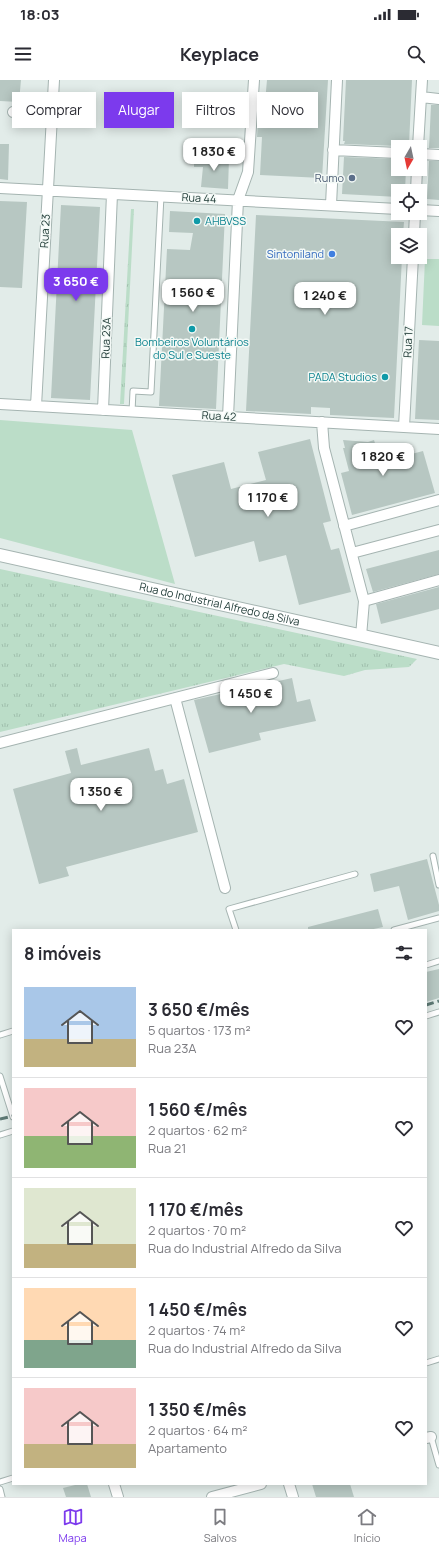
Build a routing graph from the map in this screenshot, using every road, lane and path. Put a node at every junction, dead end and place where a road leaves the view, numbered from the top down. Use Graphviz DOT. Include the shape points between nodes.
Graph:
graph roads {
  1 [pos="54,80"];
  2 [pos="254,80"];
  3 [pos="337,80"];
  4 [pos="422,80"];
  5 [pos="53,92"];
  6 [pos="422,97"];
  7 [pos="439,98"];
  8 [pos="51,128"];
  9 [pos="419,140"];
  10 [pos="333,150"];
  11 [pos="391,153"];
  12 [pos="427,154"];
  13 [pos="439,155"];
  14 [pos="0,188"];
  15 [pos="48,190"];
  16 [pos="112,194"];
  17 [pos="161,196"];
  18 [pos="238,200"];
  19 [pos="331,205"];
  20 [pos="391,209"];
  21 [pos="427,210"];
  22 [pos="439,211"];
  23 [pos="413,264"];
  24 [pos="0,404"];
  25 [pos="36,406"];
  26 [pos="103,410"];
  27 [pos="132,412"];
  28 [pos="228,417"];
  29 [pos="322,422"];
  30 [pos="404,427"];
  31 [pos="439,429"];
  32 [pos="439,500"];
  33 [pos="344,526"];
  34 [pos="439,530"];
  35 [pos="352,553"];
  36 [pos="0,555"];
  37 [pos="439,580"];
  38 [pos="364,601"];
  39 [pos="361,636"];
  40 [pos="439,653"];
  41 [pos="273,673"];
  42 [pos="175,698"];
  43 [pos="0,743"];
  44 [pos="433,856"];
  45 [pos="355,874"];
  46 [pos="439,885"];
  47 [pos="225,888"];
  48 [pos="439,918"];
  49 [pos="236,929"];
  50 [pos="398,929"];
  51 [pos="439,961"];
  52 [pos="427,965"];
  53 [pos="439,1012"];
  54 [pos="427,1016"];
  55 [pos="12,1031"];
  56 [pos="0,1035"];
  57 [pos="0,1076"];
  58 [pos="12,1114"];
  59 [pos="12,1131"];
  60 [pos="0,1135"];
  61 [pos="439,1359"];
  62 [pos="427,1363"];
  63 [pos="428,1437"];
  64 [pos="439,1465"];
  65 [pos="12,1478"];
  66 [pos="0,1482"];
  67 [pos="114,1485"];
  68 [pos="257,1485"];
  69 [pos="289,1485"];
  70 [pos="0,1489"];
  71 [pos="2,1497"];
  72 [pos="118,1497"];
  73 [pos="212,1497"];
  74 [pos="293,1497"];
  1 -- 5 [label="street, Rua 23"];
  2 -- 18 [label="street" via="248,172"];
  3 -- 10 [label="street"];
  4 -- 6 [label="street"];
  6 -- 7 [label="street"];
  6 -- 9 [label="street"];
  8 -- 15 [label="street, Rua 23"];
  10 -- 11 [label="street"];
  10 -- 19 [label="street"];
  12 -- 13 [label="street"];
  14 -- 15 [label="street, Rua 44"];
  15 -- 16 [label="street, Rua 44"];
  15 -- 25 [label="street, Rua 23"];
  16 -- 17 [label="street, Rua 44"];
  16 -- 26 [label="street, Rua 23A"];
  17 -- 18 [label="street, Rua 44"];
  17 -- 27 [label="lane" via="151,392 133,391"];
  18 -- 19 [label="street, Rua 44"];
  18 -- 28 [label="street"];
  19 -- 20 [label="street, Rua 44"];
  21 -- 22 [label="street"];
  23 -- 30 [label="street, Rua 17"];
  24 -- 25 [label="street, Rua 42"];
  25 -- 26 [label="street, Rua 42"];
  26 -- 27 [label="street, Rua 42"];
  27 -- 28 [label="street, Rua 42"];
  28 -- 29 [label="street, Rua 42"];
  29 -- 30 [label="street, Rua 42"];
  29 -- 33 [label="street" via="324,448"];
  30 -- 31 [label="street, Rua 42"];
  32 -- 33 [label="street"];
  33 -- 35 [label="street"];
  34 -- 35 [label="street"];
  35 -- 38 [label="street"];
  36 -- 39 [label="street, Rua do Industrial Alfredo da Silva"];
  37 -- 38 [label="street"];
  38 -- 39 [label="street"];
  39 -- 40 [label="street, Rua do Industrial Alfredo da Silva"];
  41 -- 42 [label="street"];
  42 -- 43 [label="street"];
  42 -- 47 [label="street"];
  44 -- 46 [label="lane"];
  45 -- 49 [label="lane" via="230,909"];
  48 -- 50 [label="lane"];
  51 -- 52 [label="lane"];
  53 -- 54 [label="lane"];
  55 -- 56 [label="lane"];
  57 -- 58 [label="lane"];
  59 -- 60 [label="lane"];
  61 -- 62 [label="lane"];
  63 -- 64 [label="lane"];
  65 -- 66 [label="lane"];
  67 -- 72 [label="street"];
  68 -- 73 [label="street"];
  69 -- 74 [label="street"];
  70 -- 71 [label="lane"];
}
